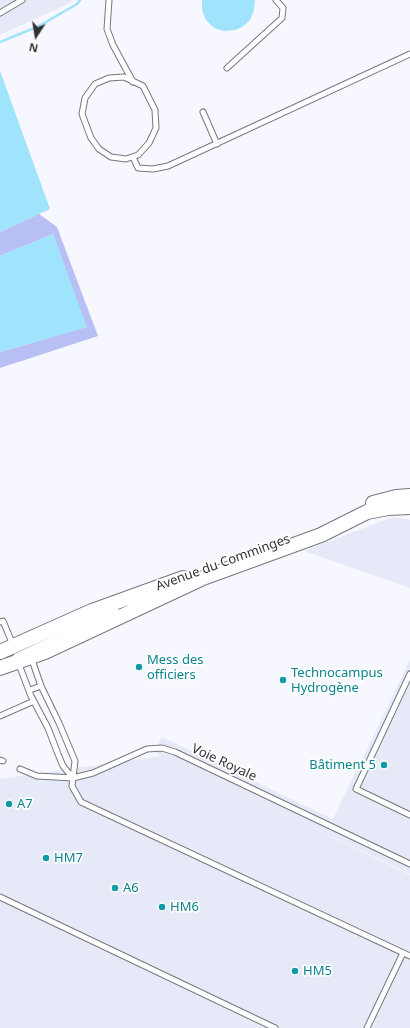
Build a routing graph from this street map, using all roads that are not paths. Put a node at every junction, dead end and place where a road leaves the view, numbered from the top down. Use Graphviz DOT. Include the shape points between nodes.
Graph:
graph roads {
  1 [pos="22,0"];
  2 [pos="109,0"];
  3 [pos="276,0"];
  4 [pos="0,13"];
  5 [pos="410,54"];
  6 [pos="227,68"];
  7 [pos="133,82"];
  8 [pos="204,112"];
  9 [pos="217,144"];
  10 [pos="133,157"];
  11 [pos="410,496"];
  12 [pos="410,507"];
  13 [pos="0,622"];
  14 [pos="41,644"];
  15 [pos="0,652"];
  16 [pos="20,654"];
  17 [pos="0,667"];
  18 [pos="410,674"];
  19 [pos="41,686"];
  20 [pos="30,690"];
  21 [pos="34,701"];
  22 [pos="0,716"];
  23 [pos="20,769"];
  24 [pos="73,778"];
  25 [pos="410,815"];
  26 [pos="410,864"];
  27 [pos="0,897"];
  28 [pos="403,952"];
  29 [pos="410,956"];
  30 [pos="275,1028"];
  31 [pos="367,1028"];
  1 -- 4 [label="lane"];
  2 -- 7 [label="lane" via="108,30"];
  3 -- 6 [label="lane" via="284,8 282,18"];
  5 -- 9 [label="lane"];
  7 -- 10 [label="lane" via="143,86 155,110 156,128 149,143"];
  7 -- 10 [label="lane" via="124,77 109,78 95,84 85,98 82,114 90,138 99,149 111,157"];
  8 -- 9 [label="lane"];
  9 -- 10 [label="lane" via="168,166 153,169 138,168"];
  11 -- 14 [label="main road, Avenue du Comminges" via="364,506 322,527 92,611"];
  12 -- 14 [label="main road, Avenue du Comminges" via="367,512 321,534 203,578"];
  13 -- 16 [label="lane" via="3,621"];
  14 -- 16 [label="main road"];
  14 -- 16 [label="main road"];
  15 -- 16 [label="main road"];
  16 -- 17 [label="main road"];
  16 -- 19 [label="lane"];
  16 -- 20 [label="lane"];
  18 -- 25 [label="lane" via="356,789"];
  19 -- 20 [label="lane"];
  19 -- 24 [label="lane" via="75,761"];
  20 -- 21 [label="lane"];
  21 -- 22 [label="lane"];
  21 -- 24 [label="lane" via="63,766"];
  23 -- 24 [label="lane, Voie Royale" via="37,776"];
  24 -- 26 [label="lane, Voie Royale" via="93,773 147,749 162,748"];
  24 -- 28 [label="lane" via="72,786 82,802"];
  27 -- 30 [label="lane"];
  28 -- 29 [label="lane"];
  28 -- 31 [label="lane"];
}
